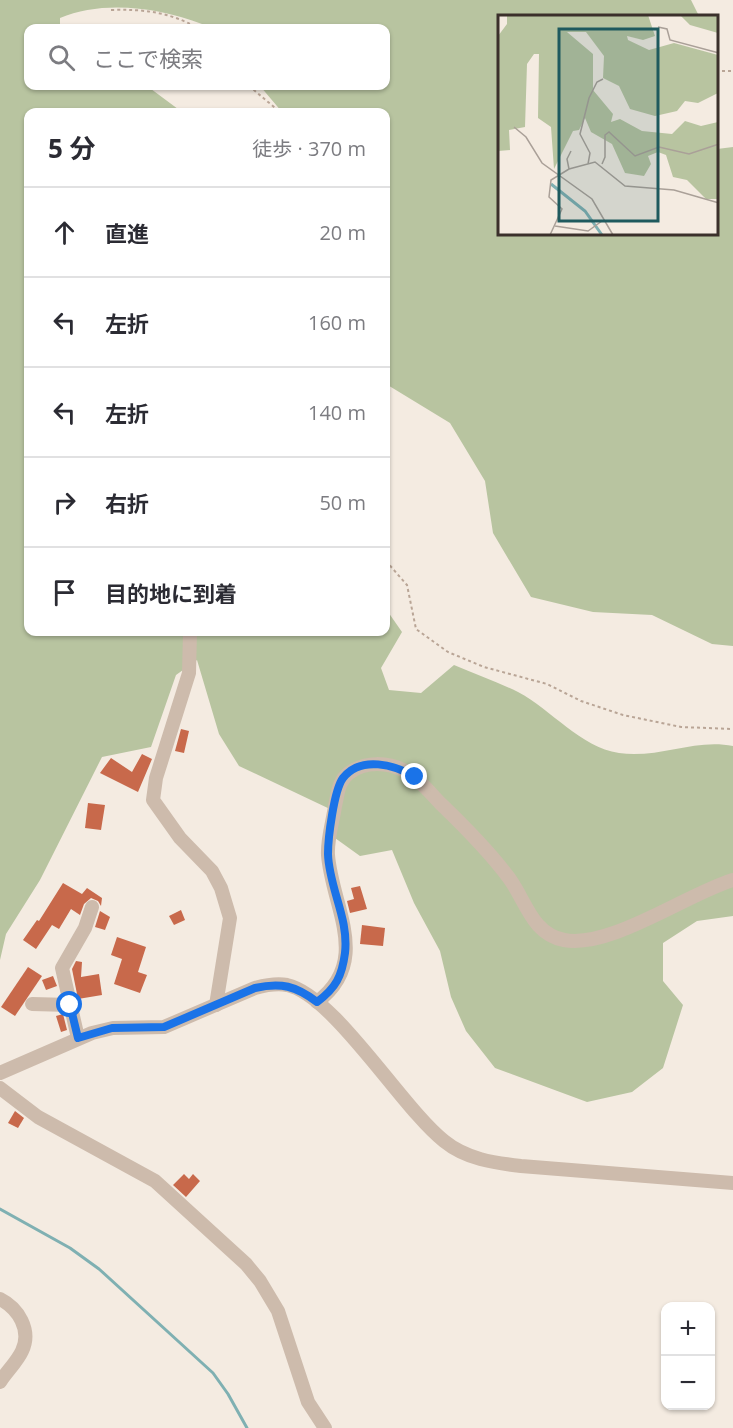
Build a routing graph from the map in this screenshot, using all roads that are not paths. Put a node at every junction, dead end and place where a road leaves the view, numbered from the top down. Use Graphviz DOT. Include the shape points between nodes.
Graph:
graph roads {
  1 [pos="190,636"];
  2 [pos="733,880"];
  3 [pos="92,907"];
  4 [pos="317,1002"];
  5 [pos="32,1004"];
  6 [pos="70,1005"];
  7 [pos="216,1005"];
  8 [pos="78,1038"];
  9 [pos="0,1073"];
  10 [pos="0,1088"];
  11 [pos="733,1183"];
  12 [pos="0,1299"];
  13 [pos="0,1382"];
  14 [pos="320,1427"];
  1 -- 7 [label="street" via="189,673 156,778 153,800 180,838 212,871 224,898 230,918"];
  2 -- 4 [label="street" via="590,941 563,940 542,931 511,880 480,841 415,777 384,764 363,767 346,775 339,787 328,854 345,924 345,951 339,982"];
  3 -- 6 [label="street" via="62,968"];
  4 -- 7 [label="street" via="288,985 271,984"];
  4 -- 11 [label="street" via="429,1127 461,1152 490,1162 521,1166"];
  5 -- 6 [label="street"];
  6 -- 8 [label="street"];
  7 -- 8 [label="street" via="164,1027 112,1028"];
  8 -- 9 [label="street"];
  10 -- 14 [label="street" via="38,1117 155,1181 239,1256 261,1281 278,1311"];
  12 -- 13 [label="street" via="16,1310 26,1338 23,1350"];
}
